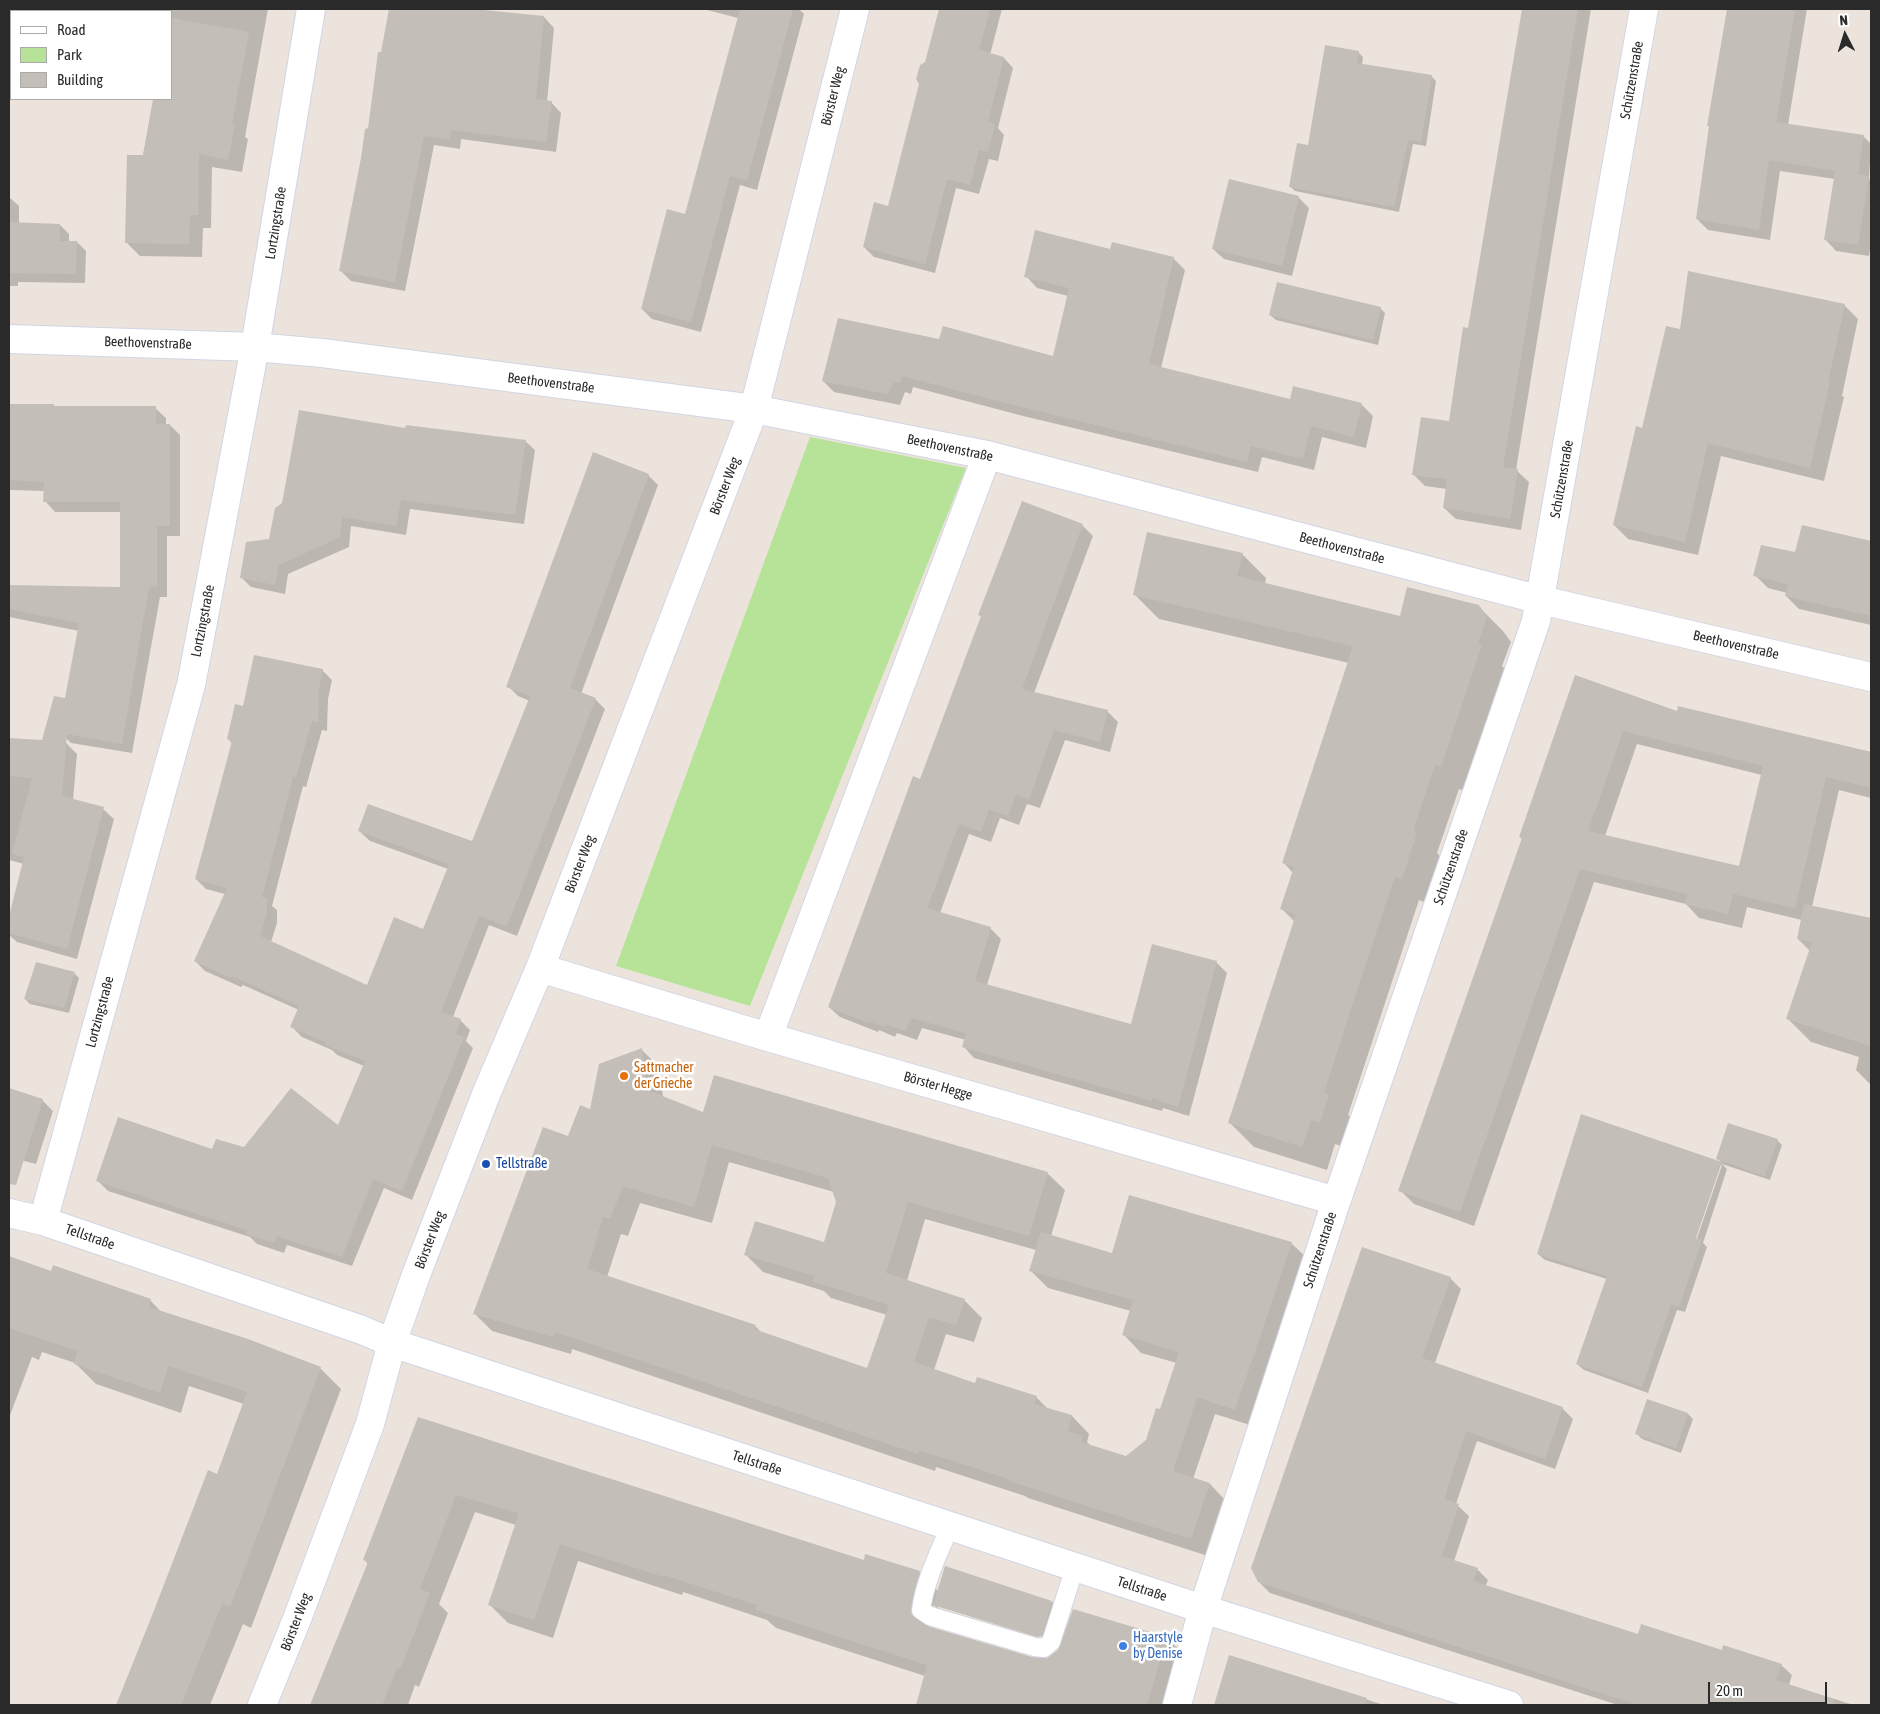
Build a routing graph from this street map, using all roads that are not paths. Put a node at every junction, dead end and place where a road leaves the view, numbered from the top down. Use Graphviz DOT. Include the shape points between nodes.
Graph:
graph roads {
  1 [pos="311,9"];
  2 [pos="855,9"];
  3 [pos="1644,9"];
  4 [pos="9,339"];
  5 [pos="255,347"];
  6 [pos="754,409"];
  7 [pos="987,455"];
  8 [pos="1540,600"];
  9 [pos="1871,677"];
  10 [pos="540,968"];
  11 [pos="768,1037"];
  12 [pos="1336,1202"];
  13 [pos="9,1213"];
  14 [pos="42,1221"];
  15 [pos="392,1343"];
  16 [pos="950,1526"];
  17 [pos="1075,1567"];
  18 [pos="1203,1609"];
  19 [pos="262,1705"];
  20 [pos="1177,1705"];
  21 [pos="1509,1705"];
  1 -- 5 [label="street, Lortzingstraße"];
  2 -- 6 [label="street, Börster Weg"];
  3 -- 8 [label="street, Schützenstraße"];
  4 -- 5 [label="street, Beethovenstraße"];
  5 -- 6 [label="street, Beethovenstraße"];
  5 -- 14 [label="street, Lortzingstraße" via="191,685"];
  6 -- 7 [label="street, Beethovenstraße"];
  6 -- 10 [label="street, Börster Weg"];
  7 -- 8 [label="street, Beethovenstraße"];
  7 -- 11 [label="street"];
  8 -- 9 [label="street, Beethovenstraße"];
  8 -- 12 [label="street, Schützenstraße" via="1536,621"];
  10 -- 11 [label="street, Börster Hegge"];
  10 -- 15 [label="street, Börster Weg" via="487,1092"];
  11 -- 12 [label="street, Börster Hegge"];
  12 -- 18 [label="street, Schützenstraße"];
  13 -- 14 [label="street, Tellstraße"];
  14 -- 15 [label="street, Tellstraße"];
  15 -- 16 [label="street, Tellstraße"];
  15 -- 19 [label="street, Börster Weg" via="370,1424"];
  16 -- 17 [label="street, Tellstraße"];
  16 -- 17 [label="lane" via="923,1598 921,1610 930,1616 1044,1648 1052,1642"];
  17 -- 18 [label="street, Tellstraße"];
  18 -- 20 [label="street, Schützenstraße"];
  18 -- 21 [label="street, Tellstraße"];
}
